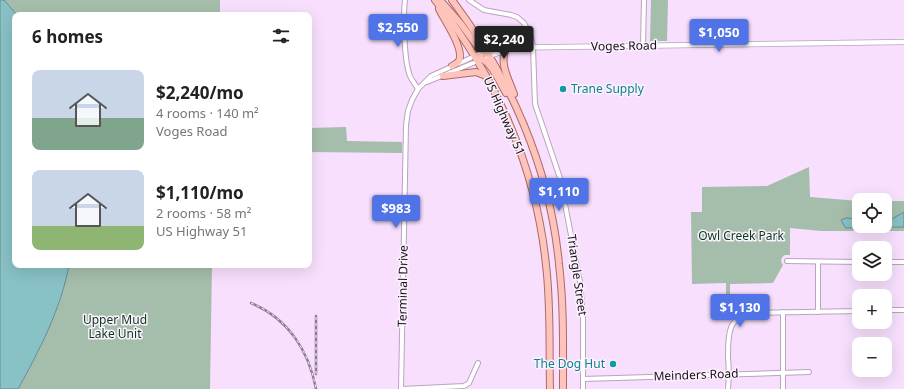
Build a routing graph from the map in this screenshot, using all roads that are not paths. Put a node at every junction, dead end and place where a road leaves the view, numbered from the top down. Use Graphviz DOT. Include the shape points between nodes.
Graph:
graph roads {
  1 [pos="405,0"];
  2 [pos="435,0"];
  3 [pos="440,0"];
  4 [pos="452,0"];
  5 [pos="469,0"];
  6 [pos="644,0"];
  7 [pos="480,40"];
  8 [pos="904,42"];
  9 [pos="643,45"];
  10 [pos="533,47"];
  11 [pos="507,49"];
  12 [pos="483,56"];
  13 [pos="452,66"];
  14 [pos="443,76"];
  15 [pos="487,76"];
  16 [pos="426,82"];
  17 [pos="418,89"];
  18 [pos="519,112"];
  19 [pos="787,262"];
  20 [pos="818,262"];
  21 [pos="852,262"];
  22 [pos="892,262"];
  23 [pos="904,262"];
  24 [pos="892,310"];
  25 [pos="904,310"];
  26 [pos="852,311"];
  27 [pos="783,312"];
  28 [pos="818,312"];
  29 [pos="478,363"];
  30 [pos="809,372"];
  31 [pos="783,373"];
  32 [pos="729,374"];
  33 [pos="583,379"];
  34 [pos="401,389"];
  35 [pos="550,389"];
  36 [pos="563,389"];
  37 [pos="583,389"];
  38 [pos="728,389"];
  39 [pos="783,389"];
  1 -- 17 [label="street" via="408,68"];
  2 -- 12 [label="main road, US Highway 51" via="456,28"];
  2 -- 13 [label="main road" via="458,46 460,57"];
  3 -- 12 [label="main road" via="461,24"];
  4 -- 7 [label="main road"];
  5 -- 10 [label="street, Triangle Street" via="484,10 520,19 528,30"];
  6 -- 9 [label="street"];
  7 -- 11 [label="main road"];
  7 -- 12 [label="main road"];
  8 -- 9 [label="street, Voges Road"];
  9 -- 10 [label="street, Voges Road"];
  10 -- 11 [label="street, Voges Road"];
  10 -- 33 [label="street, Triangle Street" via="535,104 560,178 580,282"];
  11 -- 12 [label="street, Voges Road"];
  11 -- 18 [label="main road" via="503,58 504,66"];
  12 -- 13 [label="street, Terminal Drive"];
  12 -- 14 [label="street, Terminal Drive"];
  12 -- 15 [label="main road, US Highway 51"];
  12 -- 18 [label="main road"];
  13 -- 16 [label="street, Terminal Drive" via="431,76"];
  14 -- 15 [label="main road" via="476,72"];
  14 -- 16 [label="street, Terminal Drive"];
  15 -- 35 [label="main road, US Highway 51" via="504,110 523,159 541,228 549,293"];
  16 -- 17 [label="street, Terminal Drive"];
  17 -- 34 [label="street, Terminal Drive" via="409,106 406,124"];
  18 -- 36 [label="main road, US Highway 51" via="542,175 557,245 562,298"];
  19 -- 20 [label="street"];
  20 -- 21 [label="street"];
  20 -- 28 [label="street"];
  22 -- 23 [label="street"];
  24 -- 25 [label="street"];
  26 -- 28 [label="street"];
  27 -- 28 [label="street"];
  27 -- 31 [label="street"];
  27 -- 32 [label="street" via="751,313 736,320 729,333"];
  29 -- 34 [label="street" via="469,384 464,386"];
  30 -- 31 [label="street, Meinders Road"];
  31 -- 32 [label="street, Meinders Road"];
  31 -- 39 [label="street"];
  32 -- 33 [label="street, Meinders Road"];
  32 -- 38 [label="street"];
  33 -- 37 [label="street, Triangle Street"];
}
